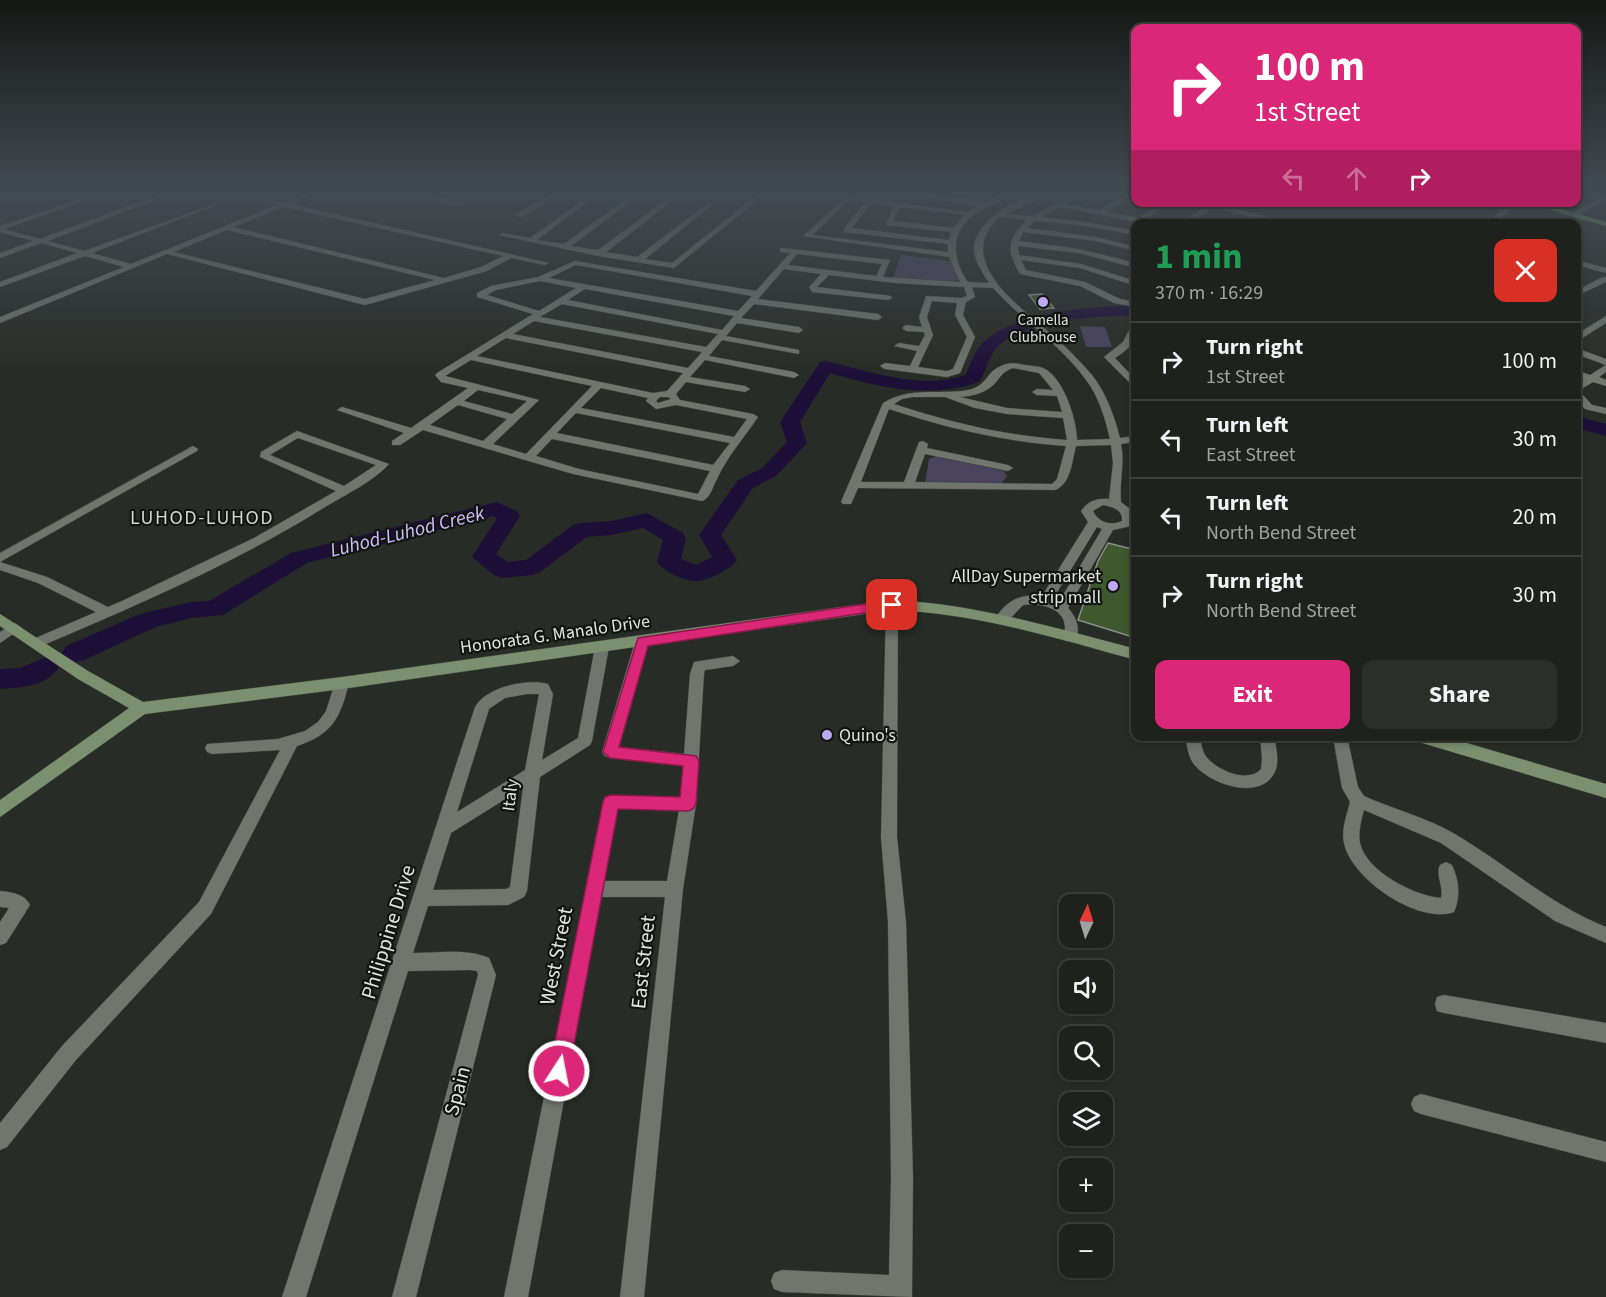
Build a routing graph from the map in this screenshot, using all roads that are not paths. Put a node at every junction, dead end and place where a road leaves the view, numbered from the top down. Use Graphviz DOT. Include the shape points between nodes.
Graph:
graph roads {
  1 [pos="83,254"];
  2 [pos="86,254"];
  3 [pos="163,254"];
  4 [pos="173,254"];
  5 [pos="334,254"];
  6 [pos="497,254"];
  7 [pos="598,254"];
  8 [pos="647,254"];
  9 [pos="691,254"];
  10 [pos="793,254"];
  11 [pos="809,254"];
  12 [pos="938,254"];
  13 [pos="979,254"];
  14 [pos="1015,254"];
  15 [pos="1089,254"];
  16 [pos="950,255"];
  17 [pos="508,256"];
  18 [pos="1015,257"];
  19 [pos="638,261"];
  20 [pos="545,263"];
  21 [pos="1581,264"];
  22 [pos="1131,265"];
  23 [pos="131,266"];
  24 [pos="781,266"];
  25 [pos="1606,271"];
  26 [pos="826,273"];
  27 [pos="540,279"];
  28 [pos="878,279"];
  29 [pos="1606,279"];
  30 [pos="445,280"];
  31 [pos="895,281"];
  32 [pos="1131,282"];
  33 [pos="0,285"];
  34 [pos="964,285"];
  35 [pos="996,286"];
  36 [pos="583,287"];
  37 [pos="1581,292"];
  38 [pos="754,297"];
  39 [pos="888,298"];
  40 [pos="561,301"];
  41 [pos="962,301"];
  42 [pos="1131,304"];
  43 [pos="535,315"];
  44 [pos="737,317"];
  45 [pos="1606,319"];
  46 [pos="0,320"];
  47 [pos="906,328"];
  48 [pos="799,330"];
  49 [pos="928,330"];
  50 [pos="504,335"];
  51 [pos="722,335"];
  52 [pos="1581,336"];
  53 [pos="1131,340"];
  54 [pos="899,346"];
  55 [pos="921,349"];
  56 [pos="796,352"];
  57 [pos="1581,353"];
  58 [pos="703,354"];
  59 [pos="469,357"];
  60 [pos="1606,362"];
  61 [pos="885,366"];
  62 [pos="1606,368"];
  63 [pos="913,369"];
  64 [pos="684,375"];
  65 [pos="794,375"];
  66 [pos="1581,375"];
  67 [pos="1131,377"];
  68 [pos="1592,378"];
  69 [pos="1606,383"];
  70 [pos="598,385"];
  71 [pos="1581,386"];
  72 [pos="476,387"];
  73 [pos="745,389"];
  74 [pos="1037,392"];
  75 [pos="1061,393"];
  76 [pos="948,396"];
  77 [pos="672,398"];
  78 [pos="1581,398"];
  79 [pos="655,401"];
  80 [pos="457,402"];
  81 [pos="886,405"];
  82 [pos="342,410"];
  83 [pos="574,410"];
  84 [pos="1606,411"];
  85 [pos="1066,415"];
  86 [pos="514,418"];
  87 [pos="641,422"];
  88 [pos="422,426"];
  89 [pos="412,432"];
  90 [pos="550,435"];
  91 [pos="1131,440"];
  92 [pos="738,441"];
  93 [pos="1072,442"];
  94 [pos="1117,442"];
  95 [pos="396,443"];
  96 [pos="485,445"];
  97 [pos="193,449"];
  98 [pos="528,458"];
  99 [pos="716,469"];
  100 [pos="854,485"];
  101 [pos="908,486"];
  102 [pos="1007,486"];
  103 [pos="346,491"];
  104 [pos="847,502"];
  105 [pos="1115,504"];
  106 [pos="1094,522"];
  107 [pos="1109,527"];
  108 [pos="0,558"];
  109 [pos="0,566"];
  110 [pos="1046,601"];
  111 [pos="892,605"];
  112 [pos="1062,607"];
  113 [pos="108,613"];
  114 [pos="0,619"];
  115 [pos="1001,620"];
  116 [pos="15,628"];
  117 [pos="0,638"];
  118 [pos="1070,638"];
  119 [pos="642,642"];
  120 [pos="36,644"];
  121 [pos="602,647"];
  122 [pos="1131,654"];
  123 [pos="733,661"];
  124 [pos="342,683"];
  125 [pos="544,704"];
  126 [pos="141,708"];
  127 [pos="1193,741"];
  128 [pos="1268,741"];
  129 [pos="1341,741"];
  130 [pos="1436,741"];
  131 [pos="291,743"];
  132 [pos="212,748"];
  133 [pos="691,761"];
  134 [pos="532,771"];
  135 [pos="1606,792"];
  136 [pos="1358,801"];
  137 [pos="688,804"];
  138 [pos="0,810"];
  139 [pos="444,829"];
  140 [pos="1446,870"];
  141 [pos="593,889"];
  142 [pos="674,889"];
  143 [pos="422,898"];
  144 [pos="0,899"];
  145 [pos="1606,935"];
  146 [pos="0,937"];
  147 [pos="403,962"];
  148 [pos="1444,1004"];
  149 [pos="1606,1033"];
  150 [pos="1421,1104"];
  151 [pos="0,1140"];
  152 [pos="1606,1152"];
  153 [pos="782,1281"];
  154 [pos="899,1292"];
  155 [pos="294,1297"];
  156 [pos="404,1297"];
  157 [pos="516,1297"];
  158 [pos="632,1297"];
  1 -- 33 [label="street"];
  2 -- 23 [label="street"];
  3 -- 23 [label="street"];
  4 -- 30 [label="street" via="365,302"];
  5 -- 30 [label="street"];
  6 -- 17 [label="street"];
  7 -- 19 [label="street"];
  8 -- 19 [label="street"];
  9 -- 19 [label="street" via="677,265"];
  10 -- 24 [label="street"];
  11 -- 28 [label="street" via="888,262"];
  12 -- 16 [label="street"];
  13 -- 35 [label="street" via="982,266"];
  14 -- 18 [label="street"];
  15 -- 22 [label="street"];
  16 -- 34 [label="street"];
  17 -- 20 [label="street"];
  17 -- 30 [label="street" via="484,269"];
  18 -- 32 [label="street" via="1081,266"];
  18 -- 42 [label="street" via="1023,272 1082,284"];
  21 -- 25 [label="street"];
  23 -- 46 [label="street"];
  24 -- 26 [label="street"];
  24 -- 38 [label="street"];
  26 -- 28 [label="street"];
  26 -- 39 [label="street" via="813,286 815,290"];
  27 -- 36 [label="street"];
  27 -- 38 [label="street" via="575,263"];
  27 -- 43 [label="street" via="494,288 480,295"];
  28 -- 31 [label="street"];
  29 -- 37 [label="street"];
  31 -- 34 [label="street"];
  31 -- 39 [label="street"];
  34 -- 35 [label="street"];
  34 -- 41 [label="street" via="971,290 971,297"];
  35 -- 94 [label="street" via="1053,340 1098,391"];
  36 -- 40 [label="street"];
  36 -- 44 [label="street"];
  38 -- 39 [label="street" via="878,319"];
  38 -- 44 [label="street"];
  40 -- 43 [label="street"];
  40 -- 51 [label="street"];
  41 -- 49 [label="street" via="929,298 923,317"];
  41 -- 63 [label="street" via="959,315 971,337 957,371 947,374"];
  43 -- 50 [label="street"];
  43 -- 58 [label="street"];
  44 -- 48 [label="street"];
  44 -- 51 [label="street"];
  45 -- 52 [label="street"];
  47 -- 49 [label="street"];
  49 -- 55 [label="street"];
  50 -- 59 [label="street"];
  50 -- 64 [label="street"];
  51 -- 56 [label="street"];
  51 -- 58 [label="street"];
  53 -- 67 [label="street" via="1109,357"];
  54 -- 55 [label="street"];
  55 -- 63 [label="street"];
  57 -- 60 [label="street"];
  58 -- 64 [label="street"];
  58 -- 65 [label="street"];
  59 -- 70 [label="street"];
  59 -- 72 [label="street" via="440,375 444,380"];
  61 -- 63 [label="street"];
  62 -- 68 [label="street"];
  64 -- 73 [label="street"];
  64 -- 77 [label="street"];
  66 -- 68 [label="street"];
  68 -- 69 [label="street"];
  68 -- 71 [label="street"];
  70 -- 79 [label="street"];
  70 -- 83 [label="street"];
  72 -- 80 [label="street"];
  72 -- 86 [label="street" via="534,400"];
  74 -- 75 [label="street"];
  75 -- 76 [label="street" via="1042,371 1012,365 999,369 992,382 977,391"];
  75 -- 85 [label="street"];
  76 -- 81 [label="street" via="899,396"];
  76 -- 85 [label="street" via="972,405"];
  77 -- 79 [label="street"];
  77 -- 92 [label="street" via="753,417"];
  78 -- 84 [label="street" via="1589,406"];
  79 -- 87 [label="street"];
  80 -- 86 [label="street"];
  80 -- 88 [label="street"];
  81 -- 93 [label="street" via="941,424 995,436 1030,442"];
  81 -- 100 [label="street"];
  82 -- 89 [label="street"];
  83 -- 87 [label="street"];
  83 -- 90 [label="street"];
  85 -- 93 [label="street"];
  86 -- 96 [label="street"];
  87 -- 92 [label="street"];
  88 -- 89 [label="street"];
  88 -- 96 [label="street"];
  89 -- 95 [label="street"];
  90 -- 98 [label="street"];
  90 -- 99 [label="street"];
  91 -- 94 [label="street"];
  92 -- 99 [label="street"];
  93 -- 94 [label="street"];
  93 -- 102 [label="street" via="1055,487"];
  94 -- 105 [label="street"];
  96 -- 98 [label="street"];
  97 -- 108 [label="street"];
  98 -- 99 [label="street" via="697,498 704,496"];
  100 -- 101 [label="street"];
  100 -- 104 [label="street"];
  101 -- 102 [label="street"];
  101 -- 102 [label="street" via="922,447 1010,465"];
  103 -- 103 [label="street" via="265,457 265,454 297,434 384,464"];
  103 -- 113 [label="street" via="272,536"];
  105 -- 106 [label="street" via="1096,503 1088,507 1087,514"];
  105 -- 107 [label="street" via="1126,510 1129,519 1123,526"];
  106 -- 107 [label="street"];
  106 -- 110 [label="street"];
  107 -- 112 [label="street"];
  109 -- 113 [label="street" via="32,574"];
  110 -- 112 [label="street"];
  110 -- 115 [label="street" via="1020,601"];
  111 -- 115 [label="street, Honorata G. Manalo Drive" via="932,605"];
  111 -- 119 [label="street, Honorata G. Manalo Drive"];
  111 -- 154 [label="street" via="889,837 897,922 902,1178"];
  112 -- 118 [label="street" via="1070,621"];
  113 -- 120 [label="street"];
  114 -- 116 [label="street"];
  115 -- 118 [label="street, Honorata G. Manalo Drive"];
  116 -- 117 [label="street"];
  116 -- 120 [label="street"];
  118 -- 122 [label="street, Honorata G. Manalo Drive"];
  119 -- 121 [label="street, Honorata G. Manalo Drive"];
  119 -- 133 [label="street" via="610,752"];
  120 -- 126 [label="street"];
  121 -- 124 [label="street, Honorata G. Manalo Drive"];
  121 -- 134 [label="street" via="585,741"];
  123 -- 133 [label="street, East Street" via="704,664 698,670"];
  124 -- 126 [label="street, Honorata G. Manalo Drive"];
  124 -- 131 [label="street" via="326,723"];
  125 -- 134 [label="street, Italy"];
  125 -- 139 [label="street, Philippine Drive" via="543,688 487,699"];
  126 -- 138 [label="street"];
  127 -- 128 [label="street" via="1197,758 1206,767 1239,781 1256,782 1264,777 1270,763"];
  129 -- 136 [label="street" via="1350,788"];
  130 -- 135 [label="street"];
  131 -- 132 [label="street"];
  131 -- 151 [label="street" via="204,908 69,1053"];
  133 -- 137 [label="street, East Street"];
  134 -- 139 [label="street"];
  134 -- 143 [label="street, Italy" via="518,891 508,897"];
  136 -- 140 [label="street" via="1353,847 1380,884 1437,907 1448,906 1451,892"];
  136 -- 145 [label="street" via="1446,837 1542,905 1575,925"];
  137 -- 141 [label="street, West Street" via="611,802"];
  137 -- 142 [label="street, East Street"];
  139 -- 143 [label="street, Philippine Drive"];
  141 -- 142 [label="street"];
  141 -- 157 [label="street, West Street"];
  142 -- 158 [label="street, East Street"];
  143 -- 147 [label="street, Philippine Drive"];
  144 -- 146 [label="street" via="21,905"];
  147 -- 155 [label="street, Philippine Drive"];
  147 -- 156 [label="street, Spain" via="470,961 483,964 488,975"];
  148 -- 149 [label="street"];
  150 -- 152 [label="street"];
  153 -- 154 [label="street"];
}
